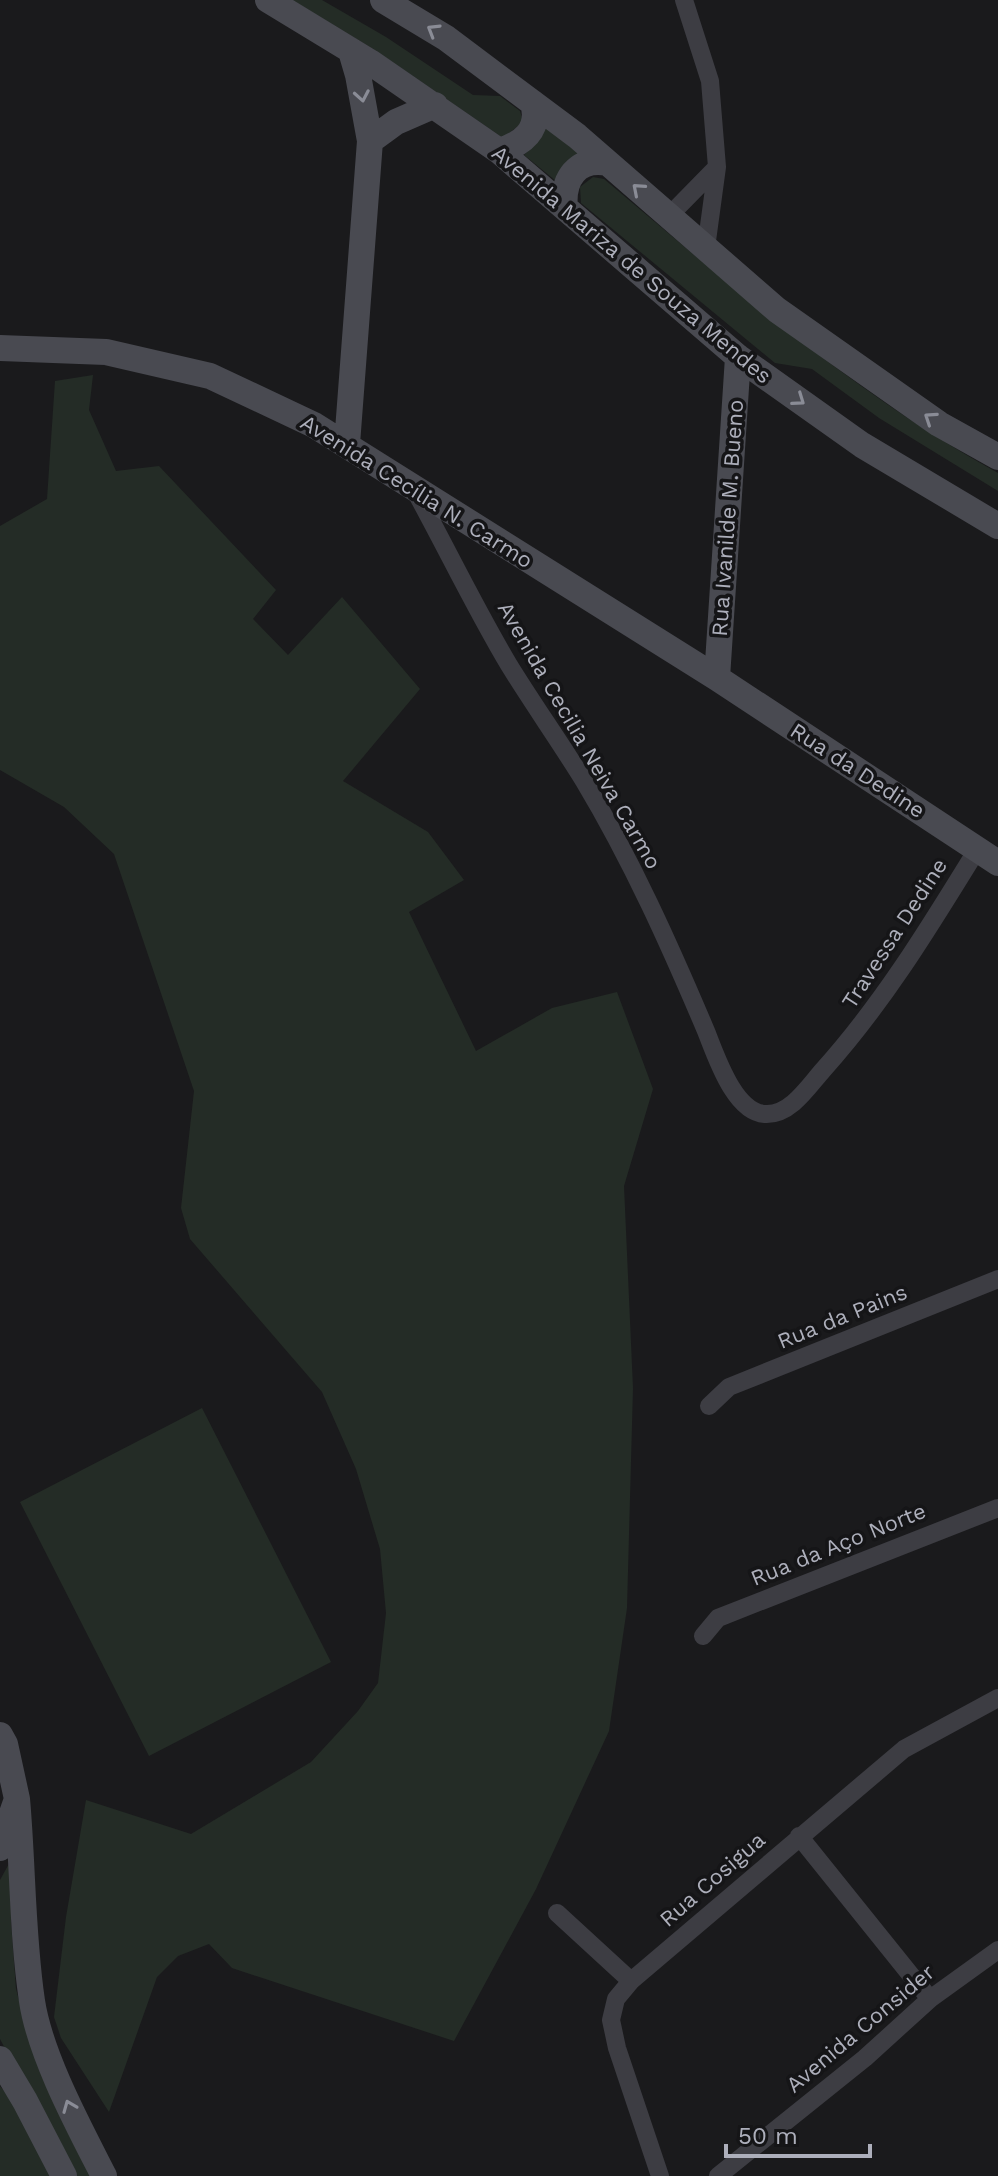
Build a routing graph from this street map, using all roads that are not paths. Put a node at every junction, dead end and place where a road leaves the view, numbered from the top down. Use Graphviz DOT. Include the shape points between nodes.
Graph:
graph roads {
  1 [pos="268,0"];
  2 [pos="383,0"];
  3 [pos="684,0"];
  4 [pos="351,51"];
  5 [pos="533,103"];
  6 [pos="435,105"];
  7 [pos="370,141"];
  8 [pos="499,151"];
  9 [pos="608,163"];
  10 [pos="717,167"];
  11 [pos="565,208"];
  12 [pos="669,216"];
  13 [pos="706,248"];
  14 [pos="0,348"];
  15 [pos="738,357"];
  16 [pos="347,444"];
  17 [pos="998,457"];
  18 [pos="413,486"];
  19 [pos="998,526"];
  20 [pos="717,678"];
  21 [pos="988,856"];
  22 [pos="738,1098"];
  23 [pos="998,1279"];
  24 [pos="709,1406"];
  25 [pos="998,1508"];
  26 [pos="703,1636"];
  27 [pos="998,1698"];
  28 [pos="0,1735"];
  29 [pos="17,1799"];
  30 [pos="799,1836"];
  31 [pos="0,1848"];
  32 [pos="557,1913"];
  33 [pos="998,1950"];
  34 [pos="631,1981"];
  35 [pos="930,1999"];
  36 [pos="0,2059"];
  37 [pos="64,2176"];
  38 [pos="104,2176"];
  39 [pos="660,2176"];
  40 [pos="718,2176"];
  1 -- 4 [label="main road, Avenida Mariza de Souza Mendes"];
  5 -- 2 [label="main road, one-way" via="446,38"];
  3 -- 10 [label="street" via="710,81"];
  4 -- 6 [label="main road, Avenida Mariza de Souza Mendes"];
  4 -- 7 [label="main road, one-way"];
  5 -- 8 [label="main road" via="537,115 526,138"];
  5 -- 9 [label="main road"];
  6 -- 7 [label="main road" via="396,122"];
  6 -- 8 [label="main road, Avenida Mariza de Souza Mendes"];
  7 -- 16 [label="main road"];
  8 -- 11 [label="main road, Avenida Mariza de Souza Mendes"];
  9 -- 11 [label="main road" via="594,160 571,175 563,191"];
  12 -- 9 [label="main road, one-way"];
  10 -- 12 [label="street"];
  10 -- 13 [label="street"];
  11 -- 15 [label="main road, Avenida Mariza de Souza Mendes"];
  12 -- 13 [label="main road"];
  17 -- 13 [label="main road, one-way" via="939,424 777,310"];
  14 -- 16 [label="main road, Avenida Cecília N. Carmo" via="106,352 210,376"];
  15 -- 19 [label="main road, Avenida Mariza de Souza Mendes, one-way" via="862,445"];
  15 -- 20 [label="main road, Rua Ivanilde M. Bueno"];
  16 -- 18 [label="main road, Avenida Cecília N. Carmo"];
  18 -- 20 [label="main road, Avenida Cecília N. Carmo"];
  18 -- 22 [label="street, Avenida Cecilia Neiva Carmo" via="508,663 631,868"];
  20 -- 21 [label="main road, Rua da Dedine"];
  21 -- 22 [label="street, Travessa Dedine" via="861,1027 793,1104 766,1114"];
  23 -- 24 [label="street, Rua da Pains" via="729,1387"];
  25 -- 26 [label="street, Rua da Aço Norte" via="718,1618"];
  27 -- 30 [label="street, Rua Cosigua" via="904,1749"];
  28 -- 29 [label="main road"];
  29 -- 31 [label="main road"];
  38 -- 29 [label="main road, one-way" via="76,2122 32,2003"];
  30 -- 34 [label="street, Rua Cosigua"];
  30 -- 35 [label="street"];
  32 -- 34 [label="street"];
  33 -- 35 [label="street, Avenida Consider"];
  34 -- 39 [label="street, Rua Cosigua" via="616,1999 611,2020"];
  35 -- 40 [label="street, Avenida Consider"];
  36 -- 37 [label="main road"];
}
